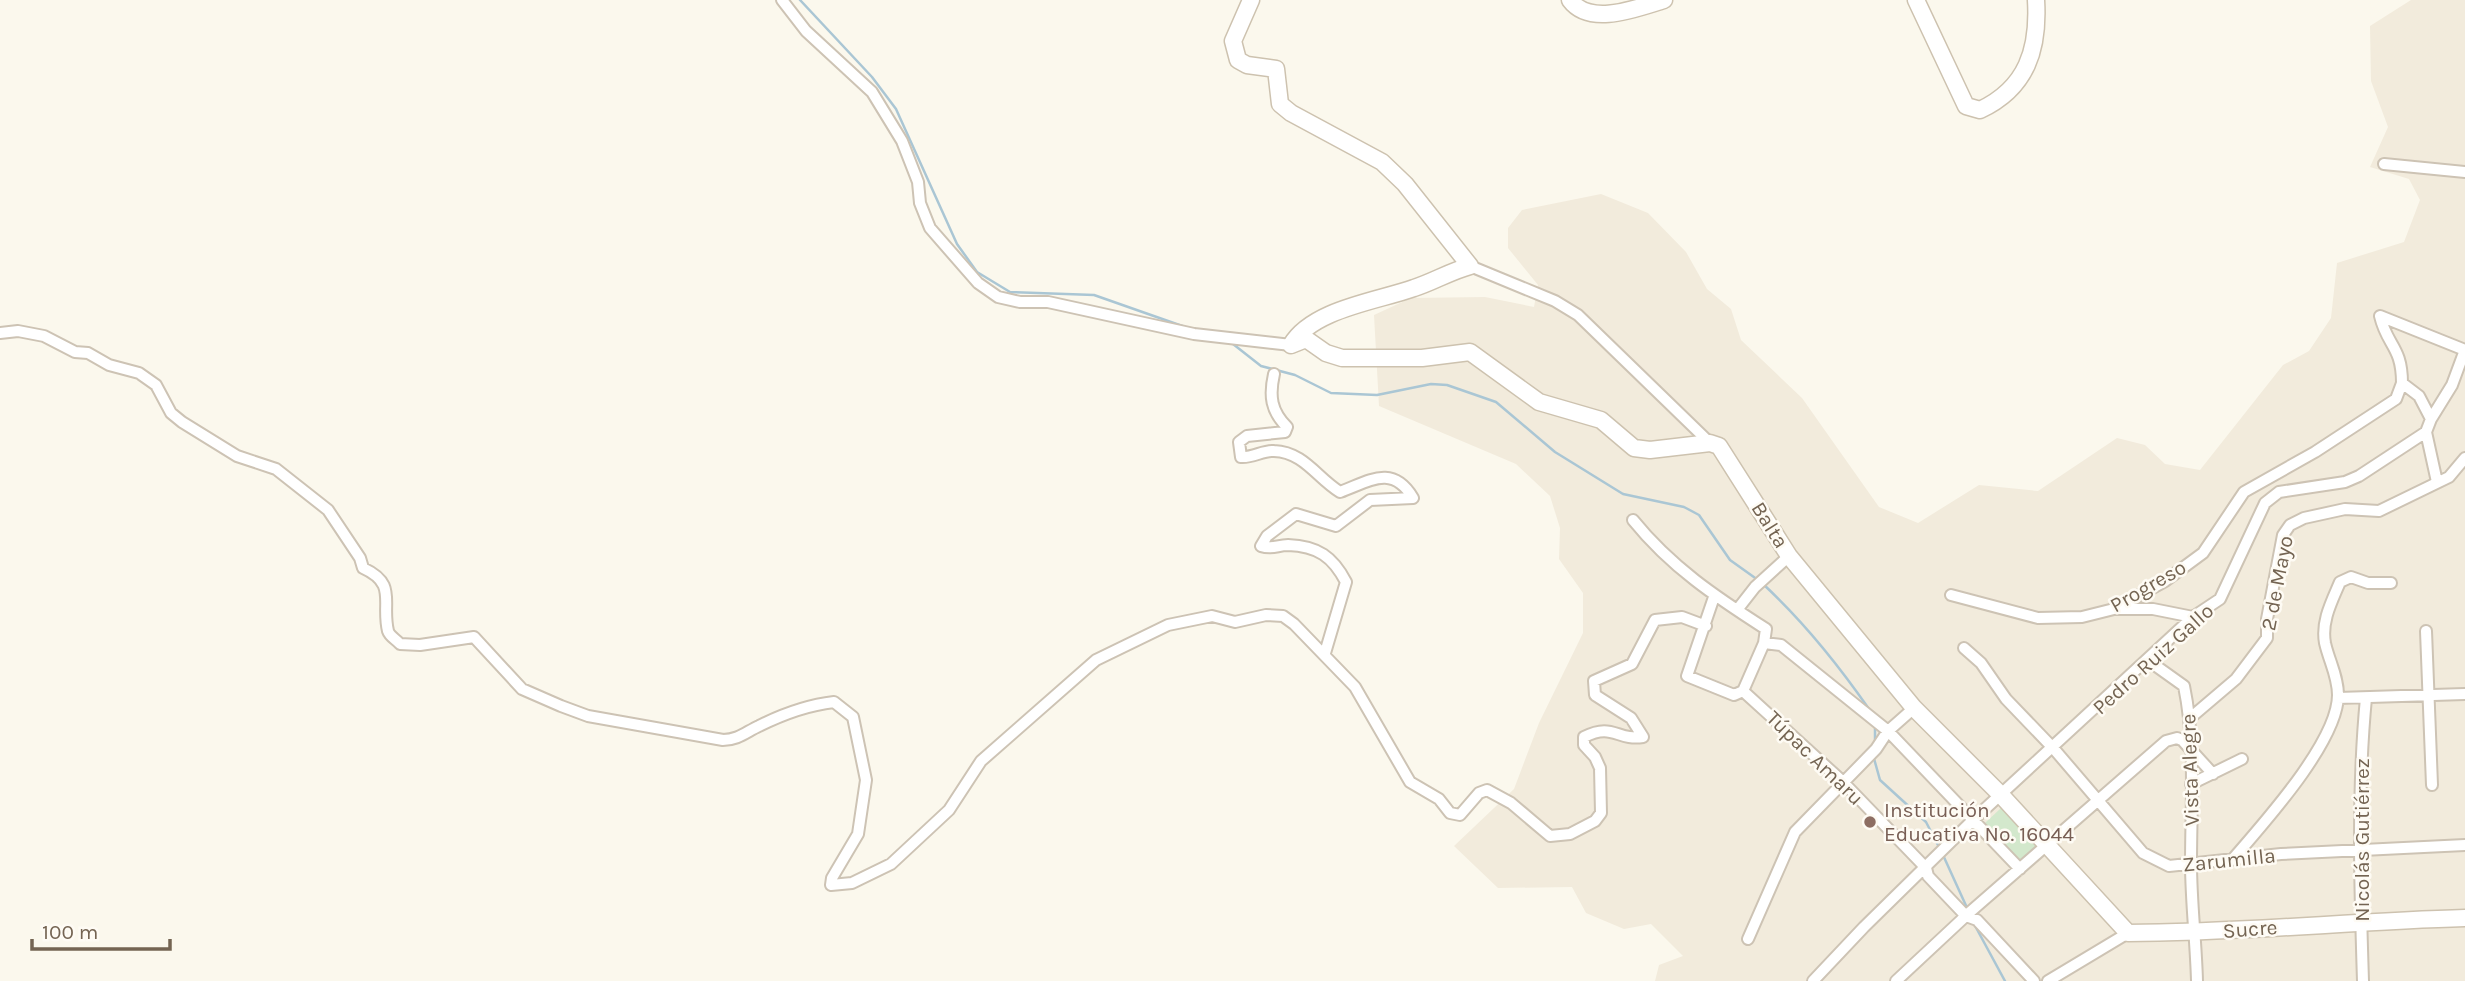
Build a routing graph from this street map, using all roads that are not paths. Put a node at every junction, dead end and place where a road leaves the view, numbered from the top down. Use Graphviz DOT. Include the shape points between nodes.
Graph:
graph roads {
  1 [pos="782,0"];
  2 [pos="1251,0"];
  3 [pos="1570,0"];
  4 [pos="1664,0"];
  5 [pos="1916,0"];
  6 [pos="2036,0"];
  7 [pos="2384,164"];
  8 [pos="2465,172"];
  9 [pos="1471,266"];
  10 [pos="0,333"];
  11 [pos="1299,342"];
  12 [pos="2465,350"];
  13 [pos="1274,374"];
  14 [pos="2402,383"];
  15 [pos="2431,419"];
  16 [pos="2426,432"];
  17 [pos="1710,443"];
  18 [pos="2465,458"];
  19 [pos="2437,482"];
  20 [pos="1633,520"];
  21 [pos="1789,556"];
  22 [pos="2391,583"];
  23 [pos="1951,595"];
  24 [pos="1714,597"];
  25 [pos="2114,609"];
  26 [pos="1737,610"];
  27 [pos="2193,617"];
  28 [pos="1706,626"];
  29 [pos="2426,631"];
  30 [pos="1764,643"];
  31 [pos="1964,648"];
  32 [pos="1325,653"];
  33 [pos="2149,661"];
  34 [pos="1743,691"];
  35 [pos="2465,694"];
  36 [pos="2428,696"];
  37 [pos="2338,698"];
  38 [pos="2366,698"];
  39 [pos="1914,708"];
  40 [pos="2189,719"];
  41 [pos="1888,732"];
  42 [pos="2054,749"];
  43 [pos="2192,754"];
  44 [pos="2242,759"];
  45 [pos="2213,774"];
  46 [pos="1842,781"];
  47 [pos="2191,784"];
  48 [pos="2432,785"];
  49 [pos="2001,794"];
  50 [pos="2100,800"];
  51 [pos="1974,820"];
  52 [pos="2465,845"];
  53 [pos="2045,846"];
  54 [pos="2360,851"];
  55 [pos="2232,860"];
  56 [pos="2191,864"];
  57 [pos="1926,869"];
  58 [pos="2020,869"];
  59 [pos="1968,916"];
  60 [pos="2465,918"];
  61 [pos="2361,921"];
  62 [pos="2128,933"];
  63 [pos="2195,933"];
  64 [pos="1748,939"];
  65 [pos="1817,980"];
  66 [pos="1896,981"];
  67 [pos="2034,981"];
  68 [pos="2048,981"];
  69 [pos="2197,981"];
  70 [pos="2363,981"];
  1 -- 11 [label="street" via="806,31 872,92 902,141 929,228 978,283 998,297 1048,302 1238,341"];
  2 -- 9 [label="street" via="1234,41 1238,60 1276,69 1277,97 1291,113 1382,162"];
  3 -- 4 [label="street" via="1579,9 1605,14"];
  5 -- 6 [label="street" via="1966,106 1980,110 2004,99 2018,81 2031,55 2038,22"];
  7 -- 8 [label="street"];
  9 -- 11 [label="street" via="1345,309 1305,329"];
  9 -- 17 [label="street" via="1578,315"];
  10 -- 32 [label="street" via="44,336 139,373 156,385 171,413 183,422 237,456 276,469 314,498 328,510 363,568 384,585 388,632 400,643 474,637 522,689 561,706 588,716 712,739 731,740 791,712 834,702 853,717 866,780 858,834 832,878 831,884 836,886 891,864 949,810 981,761 1096,660 1139,636 1212,616 1235,622 1283,616"];
  11 -- 17 [label="street" via="1342,358 1422,358 1469,352 1539,402 1601,420 1634,448"];
  12 -- 14 [label="street" via="2379,316 2399,352"];
  12 -- 15 [label="street" via="2452,385"];
  13 -- 32 [label="street" via="1272,407 1287,427 1285,432 1247,436 1239,442 1241,457 1255,458 1272,450 1290,455 1310,463 1340,492 1370,478 1388,477 1408,489 1413,498 1370,500 1336,526 1296,514 1261,546 1272,550 1285,545 1311,548 1335,562 1346,582"];
  14 -- 15 [label="street" via="2418,396"];
  14 -- 25 [label="street, Progreso" via="2396,398 2244,492 2203,553"];
  15 -- 16 [label="street"];
  16 -- 19 [label="street"];
  16 -- 27 [label="street, Pedro Ruiz Gallo" via="2345,482 2278,492 2265,503 2220,599"];
  17 -- 21 [label="street, Balta" via="1719,446"];
  18 -- 19 [label="street, 2 de Mayo" via="2449,477"];
  19 -- 40 [label="street, 2 de Mayo" via="2379,511 2345,509 2290,525 2283,535 2267,638 2236,679"];
  20 -- 24 [label="street" via="1656,548"];
  21 -- 26 [label="street"];
  21 -- 39 [label="street, Balta"];
  22 -- 37 [label="street" via="2351,577 2340,582 2325,621 2325,643"];
  23 -- 25 [label="street, Progreso" via="2038,618 2082,617"];
  24 -- 26 [label="street"];
  24 -- 28 [label="street"];
  25 -- 27 [label="street" via="2153,609"];
  26 -- 30 [label="street" via="1766,629"];
  27 -- 33 [label="street, Pedro Ruiz Gallo"];
  28 -- 32 [label="street" via="1682,617 1654,620 1632,664 1594,681 1595,695 1631,718 1643,737 1632,739 1605,730 1584,737 1584,745 1600,768 1601,813 1595,821 1556,838 1486,790 1456,815 1439,799 1419,790 1355,687"];
  28 -- 34 [label="street" via="1687,676 1734,695"];
  29 -- 36 [label="street"];
  30 -- 34 [label="street"];
  30 -- 41 [label="street" via="1781,645"];
  31 -- 42 [label="street, Zarumilla"];
  33 -- 40 [label="street, Vista Alegre" via="2185,686"];
  33 -- 42 [label="street, Pedro Ruiz Gallo"];
  34 -- 46 [label="street, Túpac Amaru"];
  35 -- 36 [label="street"];
  36 -- 38 [label="street"];
  36 -- 48 [label="street"];
  37 -- 38 [label="street"];
  37 -- 55 [label="street" via="2328,728 2297,784"];
  38 -- 54 [label="street, Nicolás Gutiérrez"];
  39 -- 41 [label="street"];
  39 -- 49 [label="street, Balta"];
  40 -- 43 [label="street, Vista Alegre"];
  41 -- 46 [label="street"];
  41 -- 51 [label="street"];
  42 -- 49 [label="street, Pedro Ruiz Gallo"];
  42 -- 50 [label="street, Zarumilla"];
  43 -- 45 [label="street"];
  43 -- 47 [label="street, Vista Alegre"];
  43 -- 50 [label="street" via="2182,740 2166,741"];
  44 -- 45 [label="street"];
  45 -- 47 [label="street"];
  46 -- 57 [label="street, Túpac Amaru"];
  46 -- 64 [label="street" via="1795,832"];
  47 -- 56 [label="street, Vista Alegre"];
  49 -- 51 [label="street, Pedro Ruiz Gallo"];
  49 -- 53 [label="street, Balta"];
  50 -- 53 [label="street"];
  50 -- 56 [label="street, Zarumilla" via="2143,853 2169,866"];
  51 -- 57 [label="street, Pedro Ruiz Gallo"];
  51 -- 58 [label="street"];
  52 -- 54 [label="street, Zarumilla"];
  53 -- 58 [label="street"];
  53 -- 62 [label="street, Balta"];
  54 -- 55 [label="street, Zarumilla"];
  54 -- 61 [label="street, Nicolás Gutiérrez"];
  55 -- 56 [label="street, Zarumilla"];
  56 -- 63 [label="street, Vista Alegre"];
  57 -- 59 [label="street, Túpac Amaru"];
  57 -- 65 [label="street, Pedro Ruiz Gallo"];
  58 -- 59 [label="street"];
  59 -- 66 [label="street"];
  59 -- 67 [label="street, Túpac Amaru" via="1978,920"];
  60 -- 61 [label="street, Sucre"];
  61 -- 63 [label="street, Sucre"];
  61 -- 70 [label="street, Nicolás Gutiérrez"];
  62 -- 63 [label="street, Sucre"];
  62 -- 68 [label="street"];
  63 -- 69 [label="street, Vista Alegre"];
}
